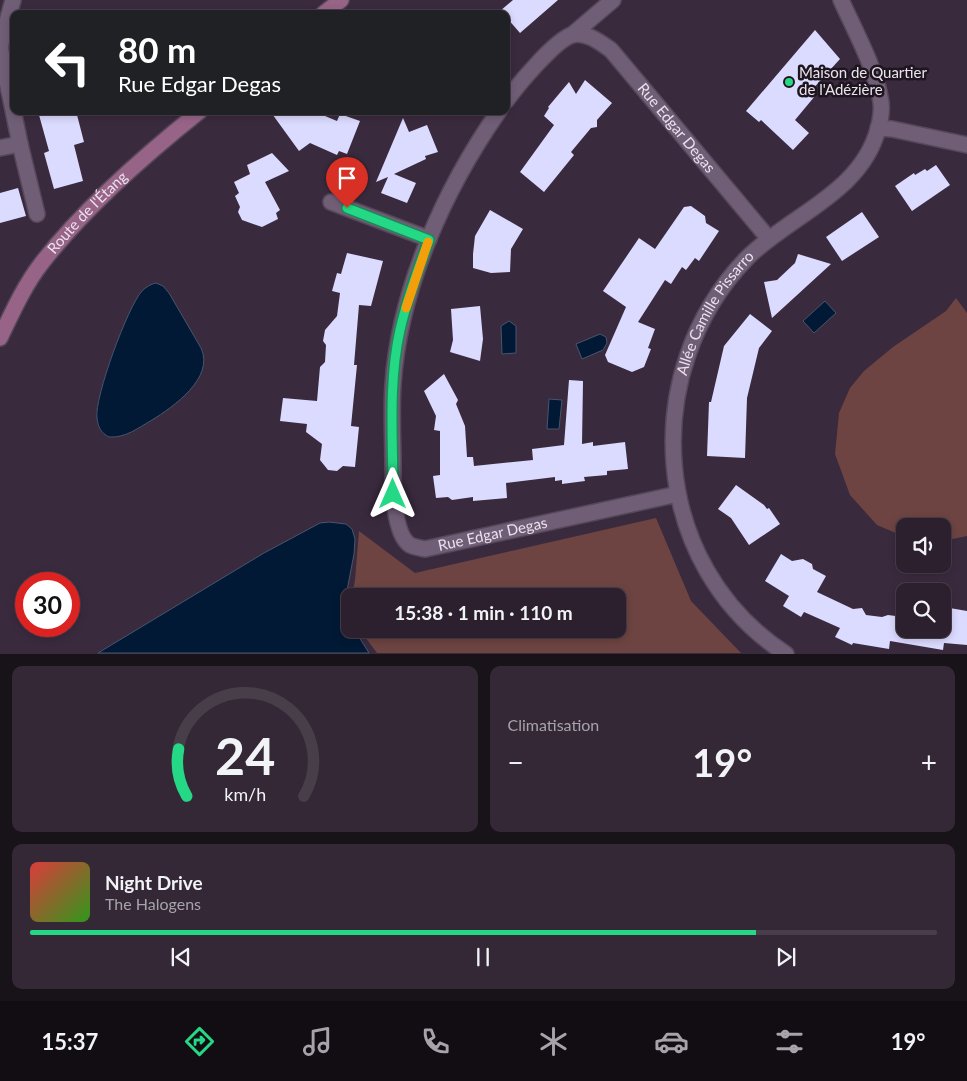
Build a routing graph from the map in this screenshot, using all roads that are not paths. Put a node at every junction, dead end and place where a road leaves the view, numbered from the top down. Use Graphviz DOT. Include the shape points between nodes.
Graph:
graph roads {
  1 [pos="341,0"];
  2 [pos="613,0"];
  3 [pos="842,0"];
  4 [pos="328,10"];
  5 [pos="10,11"];
  6 [pos="573,34"];
  7 [pos="10,96"];
  8 [pos="510,96"];
  9 [pos="14,115"];
  10 [pos="195,115"];
  11 [pos="496,115"];
  12 [pos="878,128"];
  13 [pos="20,144"];
  14 [pos="967,145"];
  15 [pos="0,148"];
  16 [pos="331,202"];
  17 [pos="37,214"];
  18 [pos="769,239"];
  19 [pos="429,240"];
  20 [pos="0,338"];
  21 [pos="678,494"];
  22 [pos="786,654"];
  1 -- 4 [label="street"];
  2 -- 6 [label="street"];
  3 -- 12 [label="street, Allée Camille Pissarro" via="874,76 881,104"];
  5 -- 7 [label="street" via="0,47"];
  6 -- 8 [label="street" via="558,43"];
  6 -- 18 [label="street, Rue Edgar Degas" via="592,37 611,50"];
  9 -- 13 [label="street"];
  10 -- 20 [label="street, Route de l'Étang" via="114,185 64,237 40,265"];
  11 -- 19 [label="street, Rue Edgar Degas" via="450,190"];
  12 -- 14 [label="street"];
  12 -- 18 [label="street, Allée Camille Pissarro" via="870,152 858,171 840,188"];
  13 -- 15 [label="street"];
  13 -- 17 [label="street"];
  16 -- 19 [label="street"];
  18 -- 21 [label="street, Allée Camille Pissarro" via="726,283 703,317 690,347 674,413 673,452"];
  19 -- 21 [label="street, Rue Edgar Degas" via="400,331 393,385 393,494 401,532 409,544 425,549"];
  21 -- 22 [label="street, Allée Camille Pissarro" via="691,537 714,580 753,627"];
}
